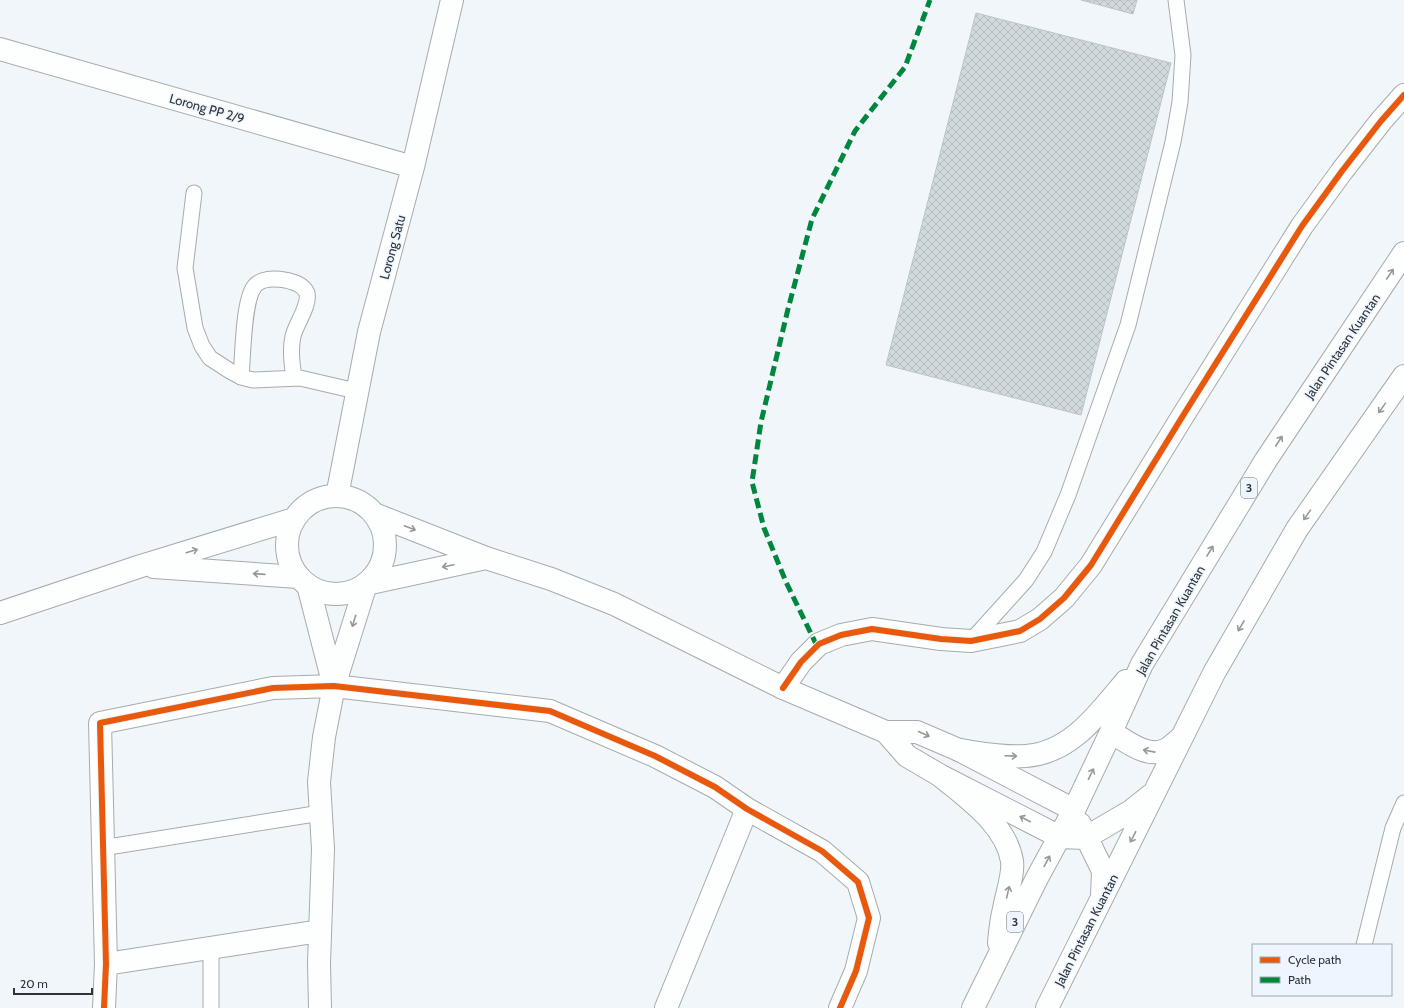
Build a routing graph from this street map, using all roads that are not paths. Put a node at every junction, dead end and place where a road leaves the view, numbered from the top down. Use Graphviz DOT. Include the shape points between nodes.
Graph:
graph roads {
  1 [pos="452,0"];
  2 [pos="1176,0"];
  3 [pos="0,49"];
  4 [pos="1404,95"];
  5 [pos="413,167"];
  6 [pos="194,193"];
  7 [pos="1404,253"];
  8 [pos="1404,376"];
  9 [pos="241,377"];
  10 [pos="294,378"];
  11 [pos="356,391"];
  12 [pos="337,496"];
  13 [pos="374,514"];
  14 [pos="294,519"];
  15 [pos="486,558"];
  16 [pos="141,566"];
  17 [pos="303,581"];
  18 [pos="366,584"];
  19 [pos="0,613"];
  20 [pos="971,641"];
  21 [pos="1142,664"];
  22 [pos="334,686"];
  23 [pos="783,688"];
  24 [pos="886,732"];
  25 [pos="1111,732"];
  26 [pos="1183,736"];
  27 [pos="959,750"];
  28 [pos="941,776"];
  29 [pos="1157,790"];
  30 [pos="1404,802"];
  31 [pos="747,809"];
  32 [pos="1074,810"];
  33 [pos="321,813"];
  34 [pos="1060,837"];
  35 [pos="1085,838"];
  36 [pos="102,848"];
  37 [pos="1102,899"];
  38 [pos="320,931"];
  39 [pos="1364,944"];
  40 [pos="211,948"];
  41 [pos="997,958"];
  42 [pos="106,964"];
  43 [pos="104,1008"];
  44 [pos="211,1008"];
  45 [pos="320,1008"];
  46 [pos="666,1008"];
  47 [pos="840,1008"];
  48 [pos="972,1008"];
  49 [pos="1047,1008"];
  1 -- 5 [label="main road, Lorong Satu"];
  2 -- 20 [label="lane" via="1183,55 1180,102 1173,142 1128,325 1068,495 1044,552 1026,580"];
  3 -- 5 [label="main road, Lorong PP 2/9"];
  4 -- 20 [label="main road" via="1342,170 1302,226 1086,570 1064,598 1040,619 1020,631"];
  5 -- 11 [label="main road, Lorong Satu"];
  6 -- 9 [label="lane" via="185,268 195,328 210,358"];
  21 -- 7 [label="main road, Jalan Pintasan Kuantan / 3, one-way" via="1266,460"];
  8 -- 26 [label="main road, Jalan Pintasan Kuantan, one-way" via="1297,529 1214,673"];
  9 -- 10 [label="lane" via="253,380"];
  9 -- 10 [label="lane" via="248,302 254,286 264,280 279,279 297,282 306,291 308,298 293,336 291,362"];
  10 -- 11 [label="lane"];
  11 -- 12 [label="main road, Lorong Satu"];
  12 -- 13 [label="main road" via="351,498 364,504"];
  12 -- 14 [label="main road" via="312,502"];
  13 -- 15 [label="main road, one-way"];
  13 -- 18 [label="main road" via="383,531 385,551 382,564"];
  16 -- 14 [label="main road, one-way"];
  14 -- 17 [label="main road" via="286,542 291,566"];
  15 -- 18 [label="main road, one-way"];
  15 -- 23 [label="main road" via="552,579 614,604"];
  17 -- 16 [label="main road, one-way"];
  16 -- 19 [label="main road"];
  17 -- 18 [label="main road" via="322,592 337,594 352,591"];
  17 -- 22 [label="main road"];
  18 -- 22 [label="main road, one-way"];
  20 -- 23 [label="main road" via="872,629 841,635 819,644 801,662"];
  21 -- 25 [label="main road, Jalan Pintasan Kuantan / 3"];
  27 -- 21 [label="main road, one-way" via="1002,756 1025,756 1043,754 1061,746 1081,731"];
  22 -- 31 [label="main road" via="550,710 655,756 715,787"];
  22 -- 33 [label="main road" via="324,737 319,782"];
  22 -- 36 [label="main road" via="273,688 100,723"];
  23 -- 24 [label="main road"];
  24 -- 27 [label="main road, one-way" via="917,732"];
  24 -- 28 [label="main road" via="907,756"];
  26 -- 25 [label="main road, one-way" via="1166,750 1150,752"];
  32 -- 25 [label="main road, Jalan Pintasan Kuantan / 3, one-way"];
  26 -- 29 [label="main road, Jalan Pintasan Kuantan"];
  27 -- 32 [label="main road"];
  34 -- 28 [label="main road, one-way"];
  41 -- 28 [label="main road, one-way" via="1012,862 996,826 980,808"];
  29 -- 35 [label="main road" via="1132,811"];
  29 -- 37 [label="main road, Jalan Pintasan Kuantan, one-way"];
  30 -- 39 [label="lane" via="1393,828"];
  31 -- 46 [label="main road"];
  31 -- 47 [label="main road" via="822,851 858,882 869,918 856,971"];
  32 -- 34 [label="main road, Jalan Pintasan Kuantan / 3"];
  32 -- 35 [label="main road"];
  33 -- 36 [label="lane"];
  33 -- 38 [label="main road" via="323,849"];
  34 -- 35 [label="main road"];
  41 -- 34 [label="main road, Jalan Pintasan Kuantan / 3, one-way"];
  35 -- 37 [label="main road" via="1103,871"];
  36 -- 42 [label="main road"];
  37 -- 49 [label="main road, Jalan Pintasan Kuantan"];
  38 -- 40 [label="main road"];
  38 -- 45 [label="main road"];
  40 -- 42 [label="main road"];
  40 -- 44 [label="lane"];
  41 -- 48 [label="main road, Jalan Pintasan Kuantan / 3"];
  42 -- 43 [label="main road"];
}
